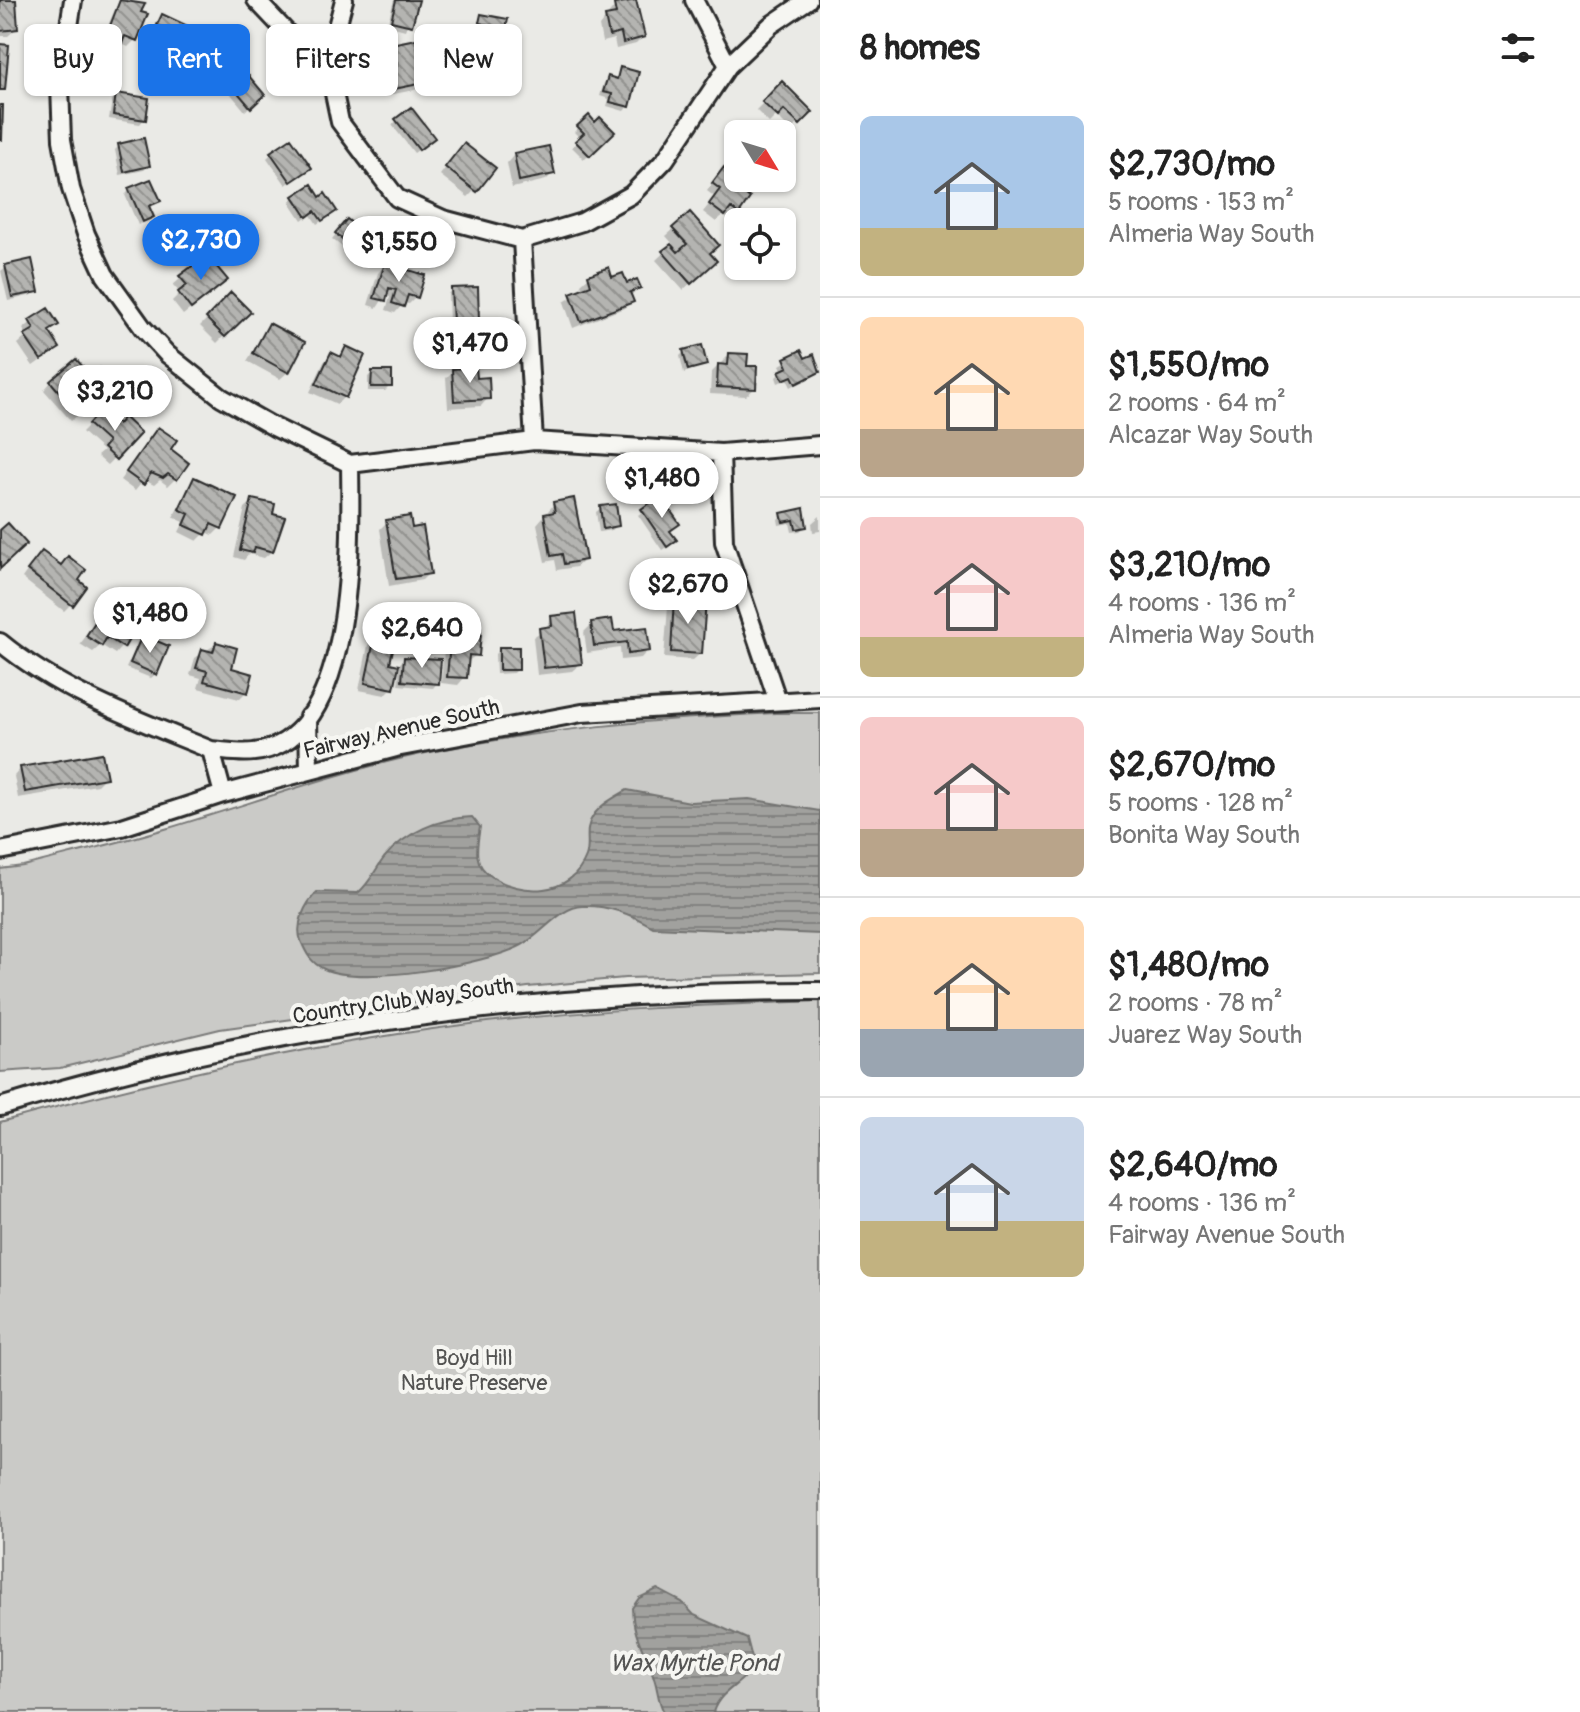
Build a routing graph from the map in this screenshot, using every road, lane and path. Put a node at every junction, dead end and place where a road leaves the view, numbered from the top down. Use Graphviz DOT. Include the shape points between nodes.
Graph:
graph roads {
  1 [pos="73,0"];
  2 [pos="256,0"];
  3 [pos="344,0"];
  4 [pos="694,0"];
  5 [pos="808,0"];
  6 [pos="279,24"];
  7 [pos="338,24"];
  8 [pos="728,66"];
  9 [pos="335,96"];
  10 [pos="522,240"];
  11 [pos="534,441"];
  12 [pos="820,445"];
  13 [pos="721,453"];
  14 [pos="350,464"];
  15 [pos="0,642"];
  16 [pos="777,699"];
  17 [pos="820,699"];
  18 [pos="308,717"];
  19 [pos="211,750"];
  20 [pos="309,771"];
  21 [pos="223,794"];
  22 [pos="0,851"];
  23 [pos="820,991"];
  24 [pos="0,1107"];
  1 -- 14 [label="street" via="60,86 62,140 71,189 105,275 167,354 221,397"];
  2 -- 6 [label="street"];
  3 -- 7 [label="street"];
  4 -- 8 [label="street"];
  5 -- 8 [label="street" via="771,25"];
  8 -- 10 [label="street" via="665,160 631,195 582,222"];
  9 -- 10 [label="street" via="340,122 397,198 443,219"];
  10 -- 11 [label="street"];
  11 -- 13 [label="street"];
  11 -- 14 [label="street"];
  12 -- 13 [label="street"];
  13 -- 16 [label="street" via="724,542"];
  14 -- 18 [label="street" via="351,558 344,622 320,702"];
  15 -- 19 [label="street" via="75,691"];
  16 -- 17 [label="street, Fairway Avenue South"];
  16 -- 20 [label="street, Fairway Avenue South" via="582,713 396,748"];
  18 -- 19 [label="street" via="291,737 256,753"];
  18 -- 20 [label="street"];
  19 -- 21 [label="street"];
  20 -- 21 [label="street, Fairway Avenue South"];
  21 -- 22 [label="street, Fairway Avenue South" via="122,827"];
  23 -- 24 [label="street, Country Club Way South" via="728,991 495,1007 284,1040"];
}
